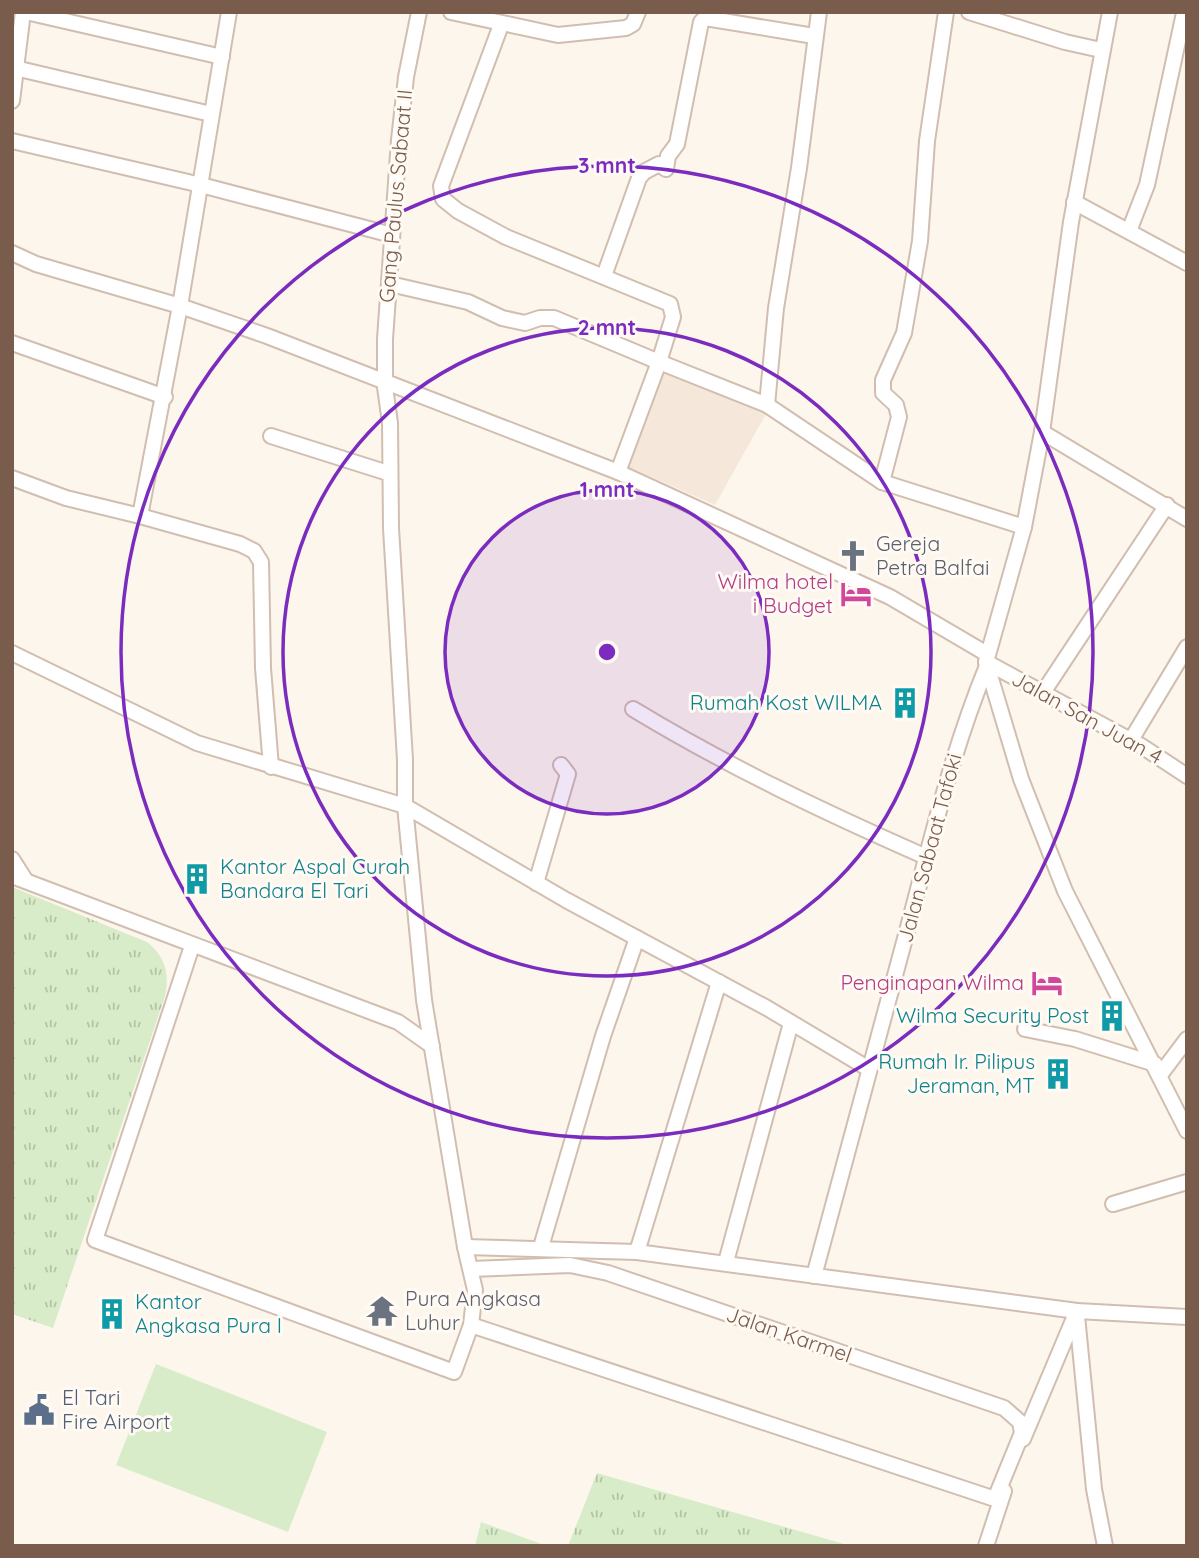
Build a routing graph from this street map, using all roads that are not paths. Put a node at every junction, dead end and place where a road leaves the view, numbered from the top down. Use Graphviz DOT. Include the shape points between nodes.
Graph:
graph roads {
  1 [pos="25,12"];
  2 [pos="229,12"];
  3 [pos="419,12"];
  4 [pos="451,12"];
  5 [pos="638,12"];
  6 [pos="818,12"];
  7 [pos="946,12"];
  8 [pos="969,12"];
  9 [pos="1110,12"];
  10 [pos="1185,13"];
  11 [pos="502,25"];
  12 [pos="814,36"];
  13 [pos="1101,50"];
  14 [pos="222,57"];
  15 [pos="15,68"];
  16 [pos="12,101"];
  17 [pos="211,114"];
  18 [pos="12,141"];
  19 [pos="201,185"];
  20 [pos="1074,202"];
  21 [pos="1129,231"];
  22 [pos="392,235"];
  23 [pos="12,253"];
  24 [pos="1187,263"];
  25 [pos="604,276"];
  26 [pos="390,284"];
  27 [pos="180,306"];
  28 [pos="12,343"];
  29 [pos="659,362"];
  30 [pos="386,382"];
  31 [pos="165,397"];
  32 [pos="766,405"];
  33 [pos="1042,432"];
  34 [pos="271,436"];
  35 [pos="388,472"];
  36 [pos="618,472"];
  37 [pos="12,478"];
  38 [pos="882,482"];
  39 [pos="1167,505"];
  40 [pos="139,516"];
  41 [pos="1187,519"];
  42 [pos="1024,527"];
  43 [pos="1187,647"];
  44 [pos="12,653"];
  45 [pos="987,660"];
  46 [pos="1044,691"];
  47 [pos="634,709"];
  48 [pos="1131,740"];
  49 [pos="561,765"];
  50 [pos="271,767"];
  51 [pos="1187,776"];
  52 [pos="405,806"];
  53 [pos="924,856"];
  54 [pos="12,859"];
  55 [pos="19,879"];
  56 [pos="536,883"];
  57 [pos="637,938"];
  58 [pos="192,946"];
  59 [pos="719,982"];
  60 [pos="791,1023"];
  61 [pos="1025,1029"];
  62 [pos="1187,1040"];
  63 [pos="432,1046"];
  64 [pos="869,1069"];
  65 [pos="1158,1069"];
  66 [pos="1187,1131"];
  67 [pos="1187,1182"];
  68 [pos="1113,1203"];
  69 [pos="465,1247"];
  70 [pos="541,1247"];
  71 [pos="637,1252"];
  72 [pos="726,1262"];
  73 [pos="471,1269"];
  74 [pos="814,1276"];
  75 [pos="1077,1311"];
  76 [pos="1187,1317"];
  77 [pos="471,1325"];
  78 [pos="986,1546"];
  79 [pos="1105,1546"];
  1 -- 14 [label="street"];
  1 -- 15 [label="street"];
  2 -- 14 [label="street"];
  3 -- 22 [label="street, Gang Paulus Sabaat II" via="404,91"];
  4 -- 11 [label="street"];
  5 -- 11 [label="street" via="630,26 595,33 558,35"];
  6 -- 12 [label="street"];
  7 -- 38 [label="street" via="920,241 904,333 883,380 883,393 896,405 899,417"];
  8 -- 13 [label="street"];
  9 -- 13 [label="street, Jalan Sabaat Tafoki"];
  10 -- 21 [label="street" via="1146,185"];
  11 -- 25 [label="street" via="441,186 443,200 506,237"];
  12 -- 25 [label="street" via="723,19 701,22 677,144 666,169 659,164 639,178"];
  12 -- 32 [label="street"];
  13 -- 20 [label="street, Jalan Sabaat Tafoki"];
  14 -- 17 [label="street"];
  15 -- 16 [label="street"];
  15 -- 17 [label="street"];
  17 -- 19 [label="street"];
  18 -- 19 [label="street"];
  19 -- 22 [label="street"];
  19 -- 27 [label="street"];
  20 -- 21 [label="street"];
  20 -- 33 [label="street, Jalan Sabaat Tafoki"];
  21 -- 24 [label="street"];
  22 -- 26 [label="street, Gang Paulus Sabaat II"];
  23 -- 27 [label="street, Jalan San Juan 4"];
  25 -- 29 [label="street" via="663,300 673,309"];
  26 -- 29 [label="street" via="456,298 525,323 554,318"];
  26 -- 30 [label="street, Gang Paulus Sabaat II"];
  27 -- 30 [label="street, Jalan San Juan 4"];
  27 -- 31 [label="street"];
  28 -- 31 [label="street"];
  29 -- 32 [label="street"];
  29 -- 36 [label="street"];
  30 -- 35 [label="street, Gang Paulus Sabaat II"];
  30 -- 36 [label="street, Jalan San Juan 4"];
  31 -- 40 [label="street"];
  32 -- 38 [label="street"];
  33 -- 39 [label="street"];
  33 -- 42 [label="street, Jalan Sabaat Tafoki"];
  34 -- 35 [label="street"];
  35 -- 52 [label="street, Gang Paulus Sabaat II"];
  36 -- 45 [label="street, Jalan San Juan 4" via="890,597"];
  37 -- 40 [label="street" via="66,498"];
  38 -- 42 [label="street"];
  39 -- 41 [label="street"];
  39 -- 46 [label="street"];
  40 -- 50 [label="street" via="240,544 254,551 261,562"];
  42 -- 45 [label="street, Jalan Sabaat Tafoki"];
  43 -- 48 [label="street"];
  44 -- 50 [label="street" via="197,743"];
  45 -- 46 [label="street, Jalan San Juan 4"];
  45 -- 53 [label="street, Jalan Sabaat Tafoki"];
  45 -- 65 [label="street" via="1021,779 1065,891"];
  46 -- 48 [label="street, Jalan San Juan 4"];
  47 -- 53 [label="street" via="697,748 802,802"];
  48 -- 51 [label="street, Jalan San Juan 4"];
  49 -- 56 [label="street" via="568,774"];
  50 -- 52 [label="street"];
  52 -- 56 [label="street"];
  52 -- 63 [label="street, Gang Paulus Sabaat II"];
  53 -- 64 [label="street, Jalan Sabaat Tafoki"];
  54 -- 55 [label="street"];
  55 -- 58 [label="street"];
  56 -- 57 [label="street"];
  57 -- 59 [label="street"];
  57 -- 70 [label="street" via="599,1048"];
  58 -- 63 [label="street" via="398,1022"];
  58 -- 77 [label="street, Gang Paulus Sabaat II" via="95,1240 454,1372"];
  59 -- 60 [label="street"];
  59 -- 71 [label="street"];
  60 -- 64 [label="street"];
  60 -- 72 [label="street"];
  61 -- 65 [label="street" via="1075,1039"];
  62 -- 65 [label="street"];
  63 -- 69 [label="street, Gang Paulus Sabaat II"];
  64 -- 74 [label="street, Jalan Sabaat Tafoki"];
  65 -- 66 [label="street"];
  67 -- 68 [label="street"];
  69 -- 70 [label="street"];
  69 -- 73 [label="street, Gang Paulus Sabaat II"];
  70 -- 71 [label="street"];
  71 -- 72 [label="street"];
  72 -- 74 [label="street"];
  73 -- 77 [label="street, Gang Paulus Sabaat II" via="475,1290"];
  73 -- 77 [label="street, Jalan Karmel" via="582,1266 1004,1408 1020,1422 1022,1433 995,1499"];
  74 -- 75 [label="street"];
  75 -- 76 [label="street"];
  75 -- 78 [label="street" via="1020,1447"];
  75 -- 79 [label="street" via="1094,1489"];
}
